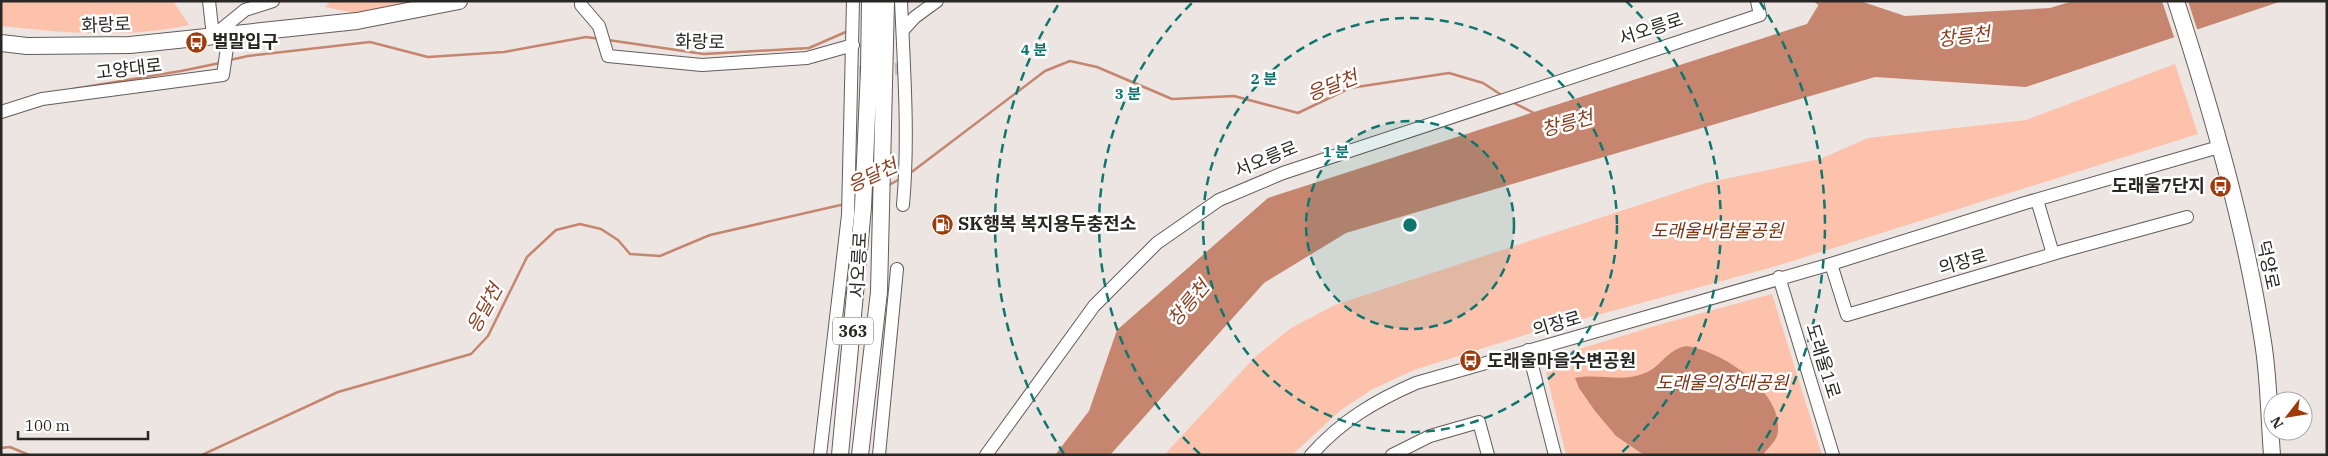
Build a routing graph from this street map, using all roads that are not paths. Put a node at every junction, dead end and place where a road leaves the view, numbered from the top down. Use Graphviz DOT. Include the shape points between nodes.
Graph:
graph roads {
  1 [pos="209,1"];
  2 [pos="273,1"];
  3 [pos="459,1"];
  4 [pos="581,1"];
  5 [pos="853,1"];
  6 [pos="937,1"];
  7 [pos="1758,1"];
  8 [pos="2176,1"];
  9 [pos="882,2"];
  10 [pos="904,29"];
  11 [pos="221,35"];
  12 [pos="853,42"];
  13 [pos="1,43"];
  14 [pos="1,112"];
  15 [pos="2220,147"];
  16 [pos="2037,200"];
  17 [pos="853,204"];
  18 [pos="903,205"];
  19 [pos="2187,217"];
  20 [pos="2053,254"];
  21 [pos="1831,264"];
  22 [pos="897,269"];
  23 [pos="1779,278"];
  24 [pos="1528,350"];
  25 [pos="820,455"];
  26 [pos="840,455"];
  27 [pos="860,455"];
  28 [pos="879,455"];
  29 [pos="986,455"];
  30 [pos="1311,455"];
  31 [pos="1392,455"];
  32 [pos="1488,455"];
  33 [pos="1555,455"];
  34 [pos="1833,455"];
  35 [pos="2272,455"];
  1 -- 11 [label="street"];
  2 -- 11 [label="street" via="245,10"];
  3 -- 11 [label="main road, 화랑로" via="357,21"];
  4 -- 12 [label="street, 화랑로" via="599,26 608,56 702,65 807,58"];
  5 -- 12 [label="street"];
  6 -- 10 [label="street"];
  7 -- 29 [label="street, 서오릉로" via="1760,15 1283,172 1219,200 1157,243 1094,306"];
  8 -- 15 [label="main road, 덕양로"];
  9 -- 10 [label="street" via="902,16"];
  9 -- 17 [label="main road, 363" via="869,29 864,179"];
  9 -- 27 [label="main road, 서오릉로 / 363" via="886,27 879,292"];
  10 -- 18 [label="street" via="901,69 906,159"];
  11 -- 13 [label="main road, 화랑로" via="130,45 27,46"];
  11 -- 14 [label="street, 고양대로" via="223,75 42,99"];
  12 -- 17 [label="street"];
  15 -- 16 [label="street, 의장로"];
  15 -- 35 [label="main road, 덕양로" via="2264,343"];
  16 -- 20 [label="street"];
  16 -- 21 [label="street, 의장로"];
  17 -- 25 [label="street"];
  17 -- 26 [label="main road, 서오릉로 / 363"];
  19 -- 20 [label="street, 의장로"];
  20 -- 21 [label="street, 의장로" via="1848,315"];
  21 -- 23 [label="street, 의장로"];
  22 -- 28 [label="street"];
  23 -- 24 [label="street, 의장로"];
  23 -- 34 [label="street, 도래울1로"];
  24 -- 30 [label="street, 의장로" via="1416,383 1375,401 1345,422"];
  24 -- 33 [label="street"];
  31 -- 32 [label="street" via="1430,436 1479,422"];
}
